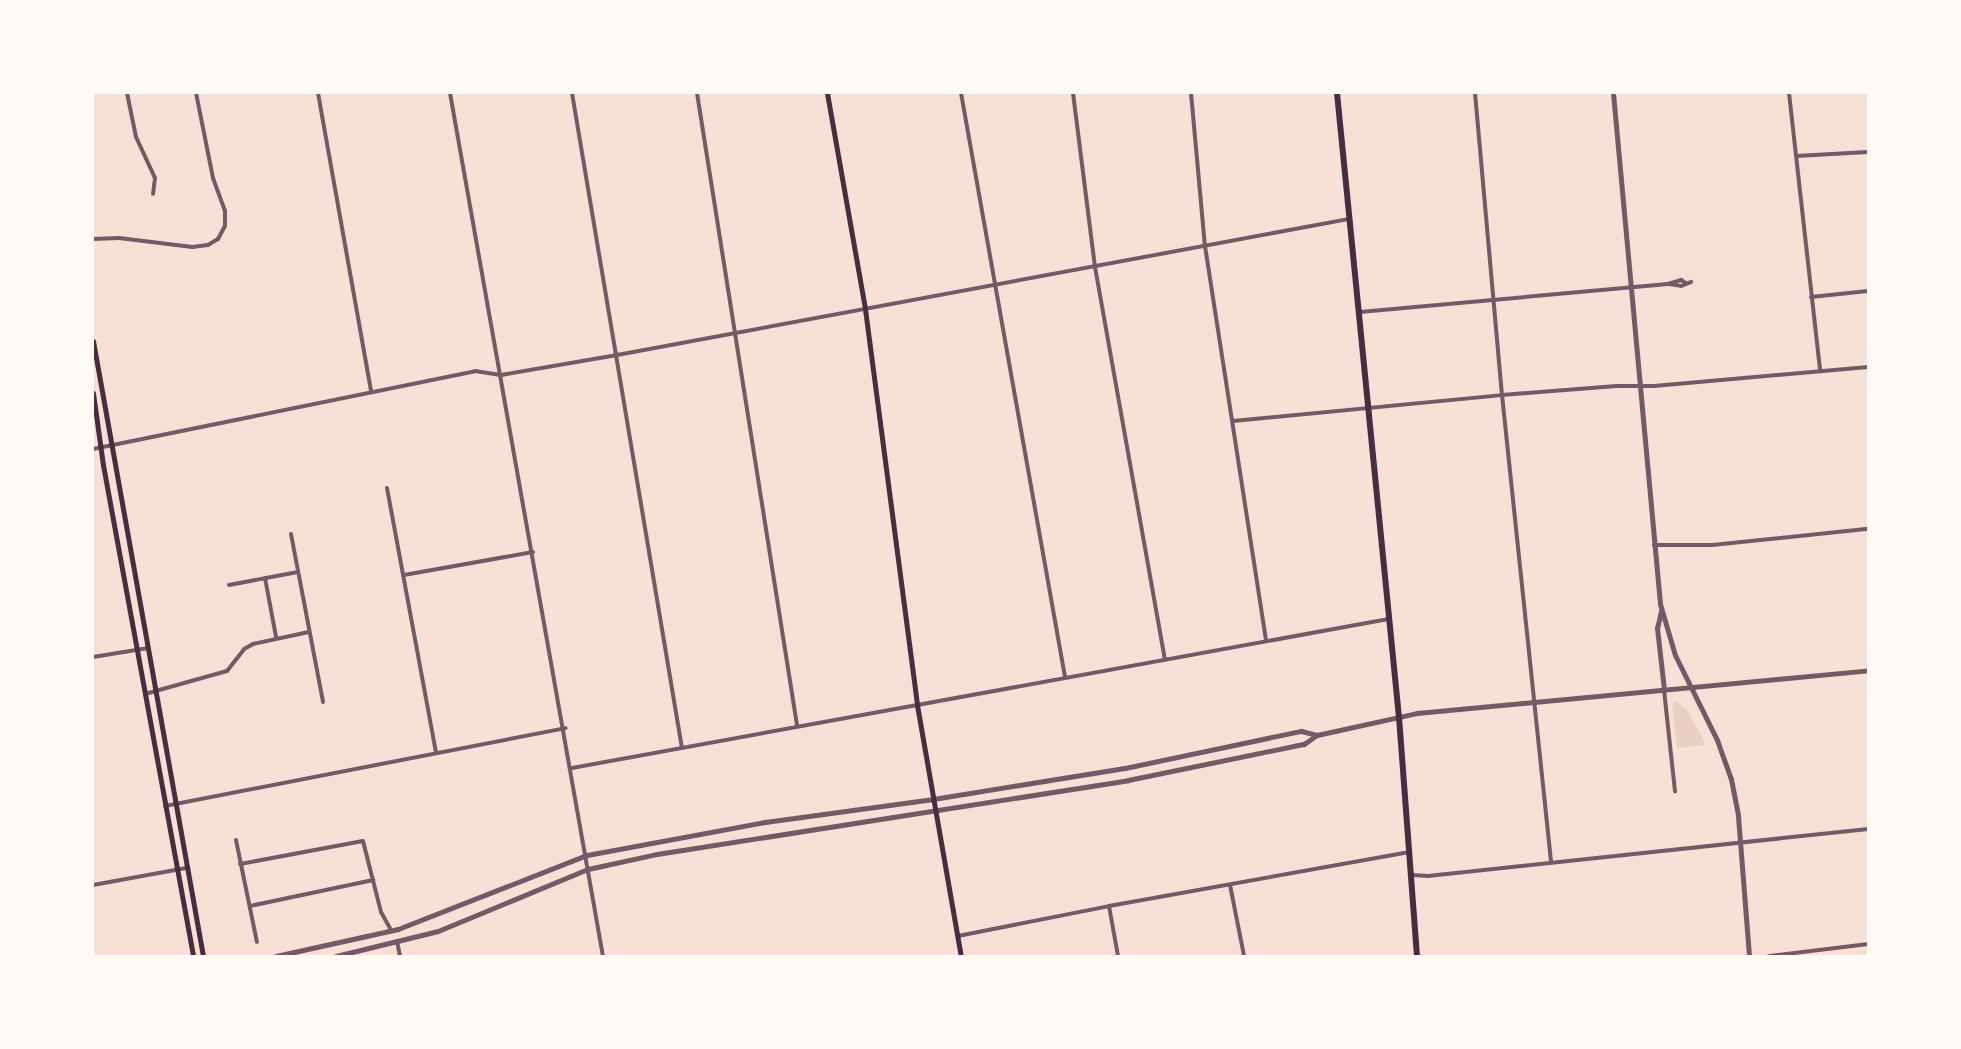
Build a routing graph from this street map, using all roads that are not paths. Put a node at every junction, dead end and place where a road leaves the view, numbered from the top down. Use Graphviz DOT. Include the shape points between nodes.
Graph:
graph roads {
  1 [pos="127,93"];
  2 [pos="196,93"];
  3 [pos="318,93"];
  4 [pos="450,93"];
  5 [pos="572,93"];
  6 [pos="697,93"];
  7 [pos="827,93"];
  8 [pos="961,93"];
  9 [pos="1073,93"];
  10 [pos="1191,93"];
  11 [pos="1337,93"];
  12 [pos="1475,93"];
  13 [pos="1613,93"];
  14 [pos="1789,93"];
  15 [pos="1868,152"];
  16 [pos="1796,156"];
  17 [pos="153,194"];
  18 [pos="1349,219"];
  19 [pos="93,239"];
  20 [pos="1205,246"];
  21 [pos="1095,267"];
  22 [pos="1688,283"];
  23 [pos="994,285"];
  24 [pos="1631,287"];
  25 [pos="1868,291"];
  26 [pos="1811,297"];
  27 [pos="1493,300"];
  28 [pos="865,309"];
  29 [pos="1360,312"];
  30 [pos="736,333"];
  31 [pos="93,341"];
  32 [pos="617,355"];
  33 [pos="1868,367"];
  34 [pos="1820,371"];
  35 [pos="501,375"];
  36 [pos="1640,386"];
  37 [pos="371,392"];
  38 [pos="93,393"];
  39 [pos="1502,395"];
  40 [pos="1368,407"];
  41 [pos="1233,421"];
  42 [pos="111,445"];
  43 [pos="102,447"];
  44 [pos="93,449"];
  45 [pos="387,488"];
  46 [pos="1868,529"];
  47 [pos="291,534"];
  48 [pos="1654,545"];
  49 [pos="533,552"];
  50 [pos="298,573"];
  51 [pos="404,575"];
  52 [pos="265,578"];
  53 [pos="229,585"];
  54 [pos="1662,609"];
  55 [pos="1389,619"];
  56 [pos="309,632"];
  57 [pos="276,638"];
  58 [pos="1266,640"];
  59 [pos="148,648"];
  60 [pos="137,650"];
  61 [pos="93,657"];
  62 [pos="1165,659"];
  63 [pos="1868,670"];
  64 [pos="1065,677"];
  65 [pos="1690,686"];
  66 [pos="1664,689"];
  67 [pos="156,692"];
  68 [pos="145,694"];
  69 [pos="1534,700"];
  70 [pos="323,702"];
  71 [pos="917,705"];
  72 [pos="1398,717"];
  73 [pos="797,725"];
  74 [pos="565,728"];
  75 [pos="1317,735"];
  76 [pos="682,748"];
  77 [pos="436,752"];
  78 [pos="572,768"];
  79 [pos="1675,791"];
  80 [pos="933,799"];
  81 [pos="175,804"];
  82 [pos="165,806"];
  83 [pos="936,812"];
  84 [pos="765,822"];
  85 [pos="1868,829"];
  86 [pos="767,837"];
  87 [pos="236,840"];
  88 [pos="1740,842"];
  89 [pos="1409,852"];
  90 [pos="587,855"];
  91 [pos="1551,862"];
  92 [pos="240,864"];
  93 [pos="186,868"];
  94 [pos="588,869"];
  95 [pos="177,870"];
  96 [pos="1411,875"];
  97 [pos="373,880"];
  98 [pos="93,885"];
  99 [pos="1230,885"];
  100 [pos="250,906"];
  101 [pos="1109,906"];
  102 [pos="393,930"];
  103 [pos="958,936"];
  104 [pos="397,941"];
  105 [pos="257,942"];
  106 [pos="1868,944"];
  107 [pos="193,956"];
  108 [pos="203,956"];
  109 [pos="276,956"];
  110 [pos="336,956"];
  111 [pos="400,956"];
  112 [pos="603,956"];
  113 [pos="961,956"];
  114 [pos="1118,956"];
  115 [pos="1244,956"];
  116 [pos="1417,956"];
  117 [pos="1749,956"];
  118 [pos="1768,956"];
  1 -- 17 [label="street" via="136,137 155,178"];
  2 -- 19 [label="street" via="213,178 225,211 225,226 218,238 192,247 119,238"];
  3 -- 37 [label="street"];
  4 -- 35 [label="street"];
  5 -- 32 [label="street"];
  6 -- 30 [label="street"];
  7 -- 28 [label="main road"];
  8 -- 23 [label="street"];
  9 -- 21 [label="street"];
  10 -- 20 [label="street"];
  11 -- 18 [label="main road"];
  12 -- 27 [label="street"];
  13 -- 24 [label="street"];
  14 -- 16 [label="street"];
  15 -- 16 [label="street"];
  16 -- 26 [label="street"];
  18 -- 20 [label="street"];
  18 -- 29 [label="main road"];
  20 -- 21 [label="street"];
  20 -- 41 [label="street"];
  21 -- 23 [label="street"];
  21 -- 62 [label="street"];
  22 -- 24 [label="street"];
  23 -- 28 [label="street"];
  23 -- 64 [label="street"];
  24 -- 27 [label="street"];
  24 -- 36 [label="street"];
  25 -- 26 [label="street"];
  26 -- 34 [label="street"];
  27 -- 29 [label="street"];
  27 -- 39 [label="street"];
  28 -- 30 [label="street"];
  28 -- 71 [label="main road"];
  29 -- 40 [label="main road"];
  30 -- 32 [label="street"];
  30 -- 73 [label="street"];
  31 -- 42 [label="main road"];
  32 -- 35 [label="street"];
  32 -- 76 [label="street"];
  33 -- 34 [label="street"];
  34 -- 36 [label="street"];
  35 -- 37 [label="street" via="475,371"];
  35 -- 49 [label="street"];
  36 -- 39 [label="street"];
  36 -- 48 [label="street"];
  37 -- 42 [label="street"];
  38 -- 43 [label="main road"];
  39 -- 40 [label="street"];
  39 -- 69 [label="street"];
  40 -- 41 [label="street"];
  40 -- 55 [label="main road"];
  41 -- 58 [label="street"];
  42 -- 43 [label="street"];
  42 -- 59 [label="main road"];
  43 -- 44 [label="street"];
  43 -- 60 [label="main road"];
  45 -- 51 [label="street"];
  46 -- 48 [label="street" via="1712,545"];
  47 -- 50 [label="street"];
  48 -- 54 [label="street"];
  49 -- 51 [label="street"];
  49 -- 74 [label="street"];
  50 -- 52 [label="street"];
  50 -- 56 [label="street"];
  51 -- 77 [label="street"];
  52 -- 53 [label="street"];
  52 -- 57 [label="street"];
  54 -- 65 [label="street" via="1668,635"];
  54 -- 66 [label="street" via="1657,628"];
  55 -- 58 [label="street"];
  55 -- 72 [label="main road"];
  56 -- 57 [label="street"];
  56 -- 70 [label="street"];
  57 -- 67 [label="street" via="244,649 227,671"];
  58 -- 62 [label="street"];
  59 -- 60 [label="street"];
  59 -- 67 [label="main road"];
  60 -- 61 [label="street"];
  60 -- 68 [label="main road"];
  62 -- 64 [label="street"];
  63 -- 65 [label="street"];
  64 -- 71 [label="street"];
  65 -- 66 [label="street"];
  65 -- 88 [label="street" via="1724,759 1735,798"];
  66 -- 69 [label="street"];
  66 -- 79 [label="street"];
  67 -- 68 [label="street"];
  67 -- 81 [label="main road"];
  68 -- 82 [label="main road"];
  69 -- 72 [label="street"];
  69 -- 91 [label="street"];
  71 -- 73 [label="street"];
  71 -- 80 [label="main road"];
  72 -- 75 [label="street"];
  72 -- 89 [label="main road"];
  73 -- 76 [label="street"];
  74 -- 77 [label="street"];
  74 -- 78 [label="street"];
  75 -- 80 [label="street" via="1301,731 1125,768"];
  75 -- 83 [label="street" via="1304,744 1128,780"];
  76 -- 78 [label="street"];
  77 -- 81 [label="street"];
  78 -- 90 [label="street"];
  80 -- 83 [label="main road"];
  80 -- 84 [label="street"];
  81 -- 82 [label="street"];
  81 -- 93 [label="main road"];
  82 -- 95 [label="main road"];
  83 -- 86 [label="street"];
  83 -- 103 [label="main road"];
  84 -- 86 [label="street"];
  84 -- 90 [label="street"];
  85 -- 88 [label="street"];
  86 -- 94 [label="street"];
  87 -- 92 [label="street"];
  88 -- 91 [label="street"];
  88 -- 117 [label="street"];
  89 -- 96 [label="main road"];
  89 -- 99 [label="street"];
  90 -- 94 [label="street"];
  90 -- 102 [label="street"];
  91 -- 96 [label="street"];
  92 -- 97 [label="street" via="363,841"];
  92 -- 100 [label="street"];
  93 -- 95 [label="street"];
  93 -- 108 [label="main road"];
  94 -- 104 [label="street" via="438,931"];
  94 -- 112 [label="street"];
  95 -- 98 [label="street"];
  95 -- 107 [label="main road"];
  96 -- 116 [label="main road"];
  97 -- 100 [label="street"];
  97 -- 102 [label="street" via="381,912"];
  99 -- 101 [label="street"];
  99 -- 115 [label="street"];
  100 -- 105 [label="street"];
  101 -- 103 [label="street"];
  101 -- 114 [label="street"];
  102 -- 104 [label="street" via="389,937"];
  102 -- 104 [label="street" via="401,934"];
  102 -- 109 [label="street"];
  103 -- 113 [label="main road"];
  104 -- 110 [label="street"];
  104 -- 111 [label="street"];
  106 -- 118 [label="street"];
}
